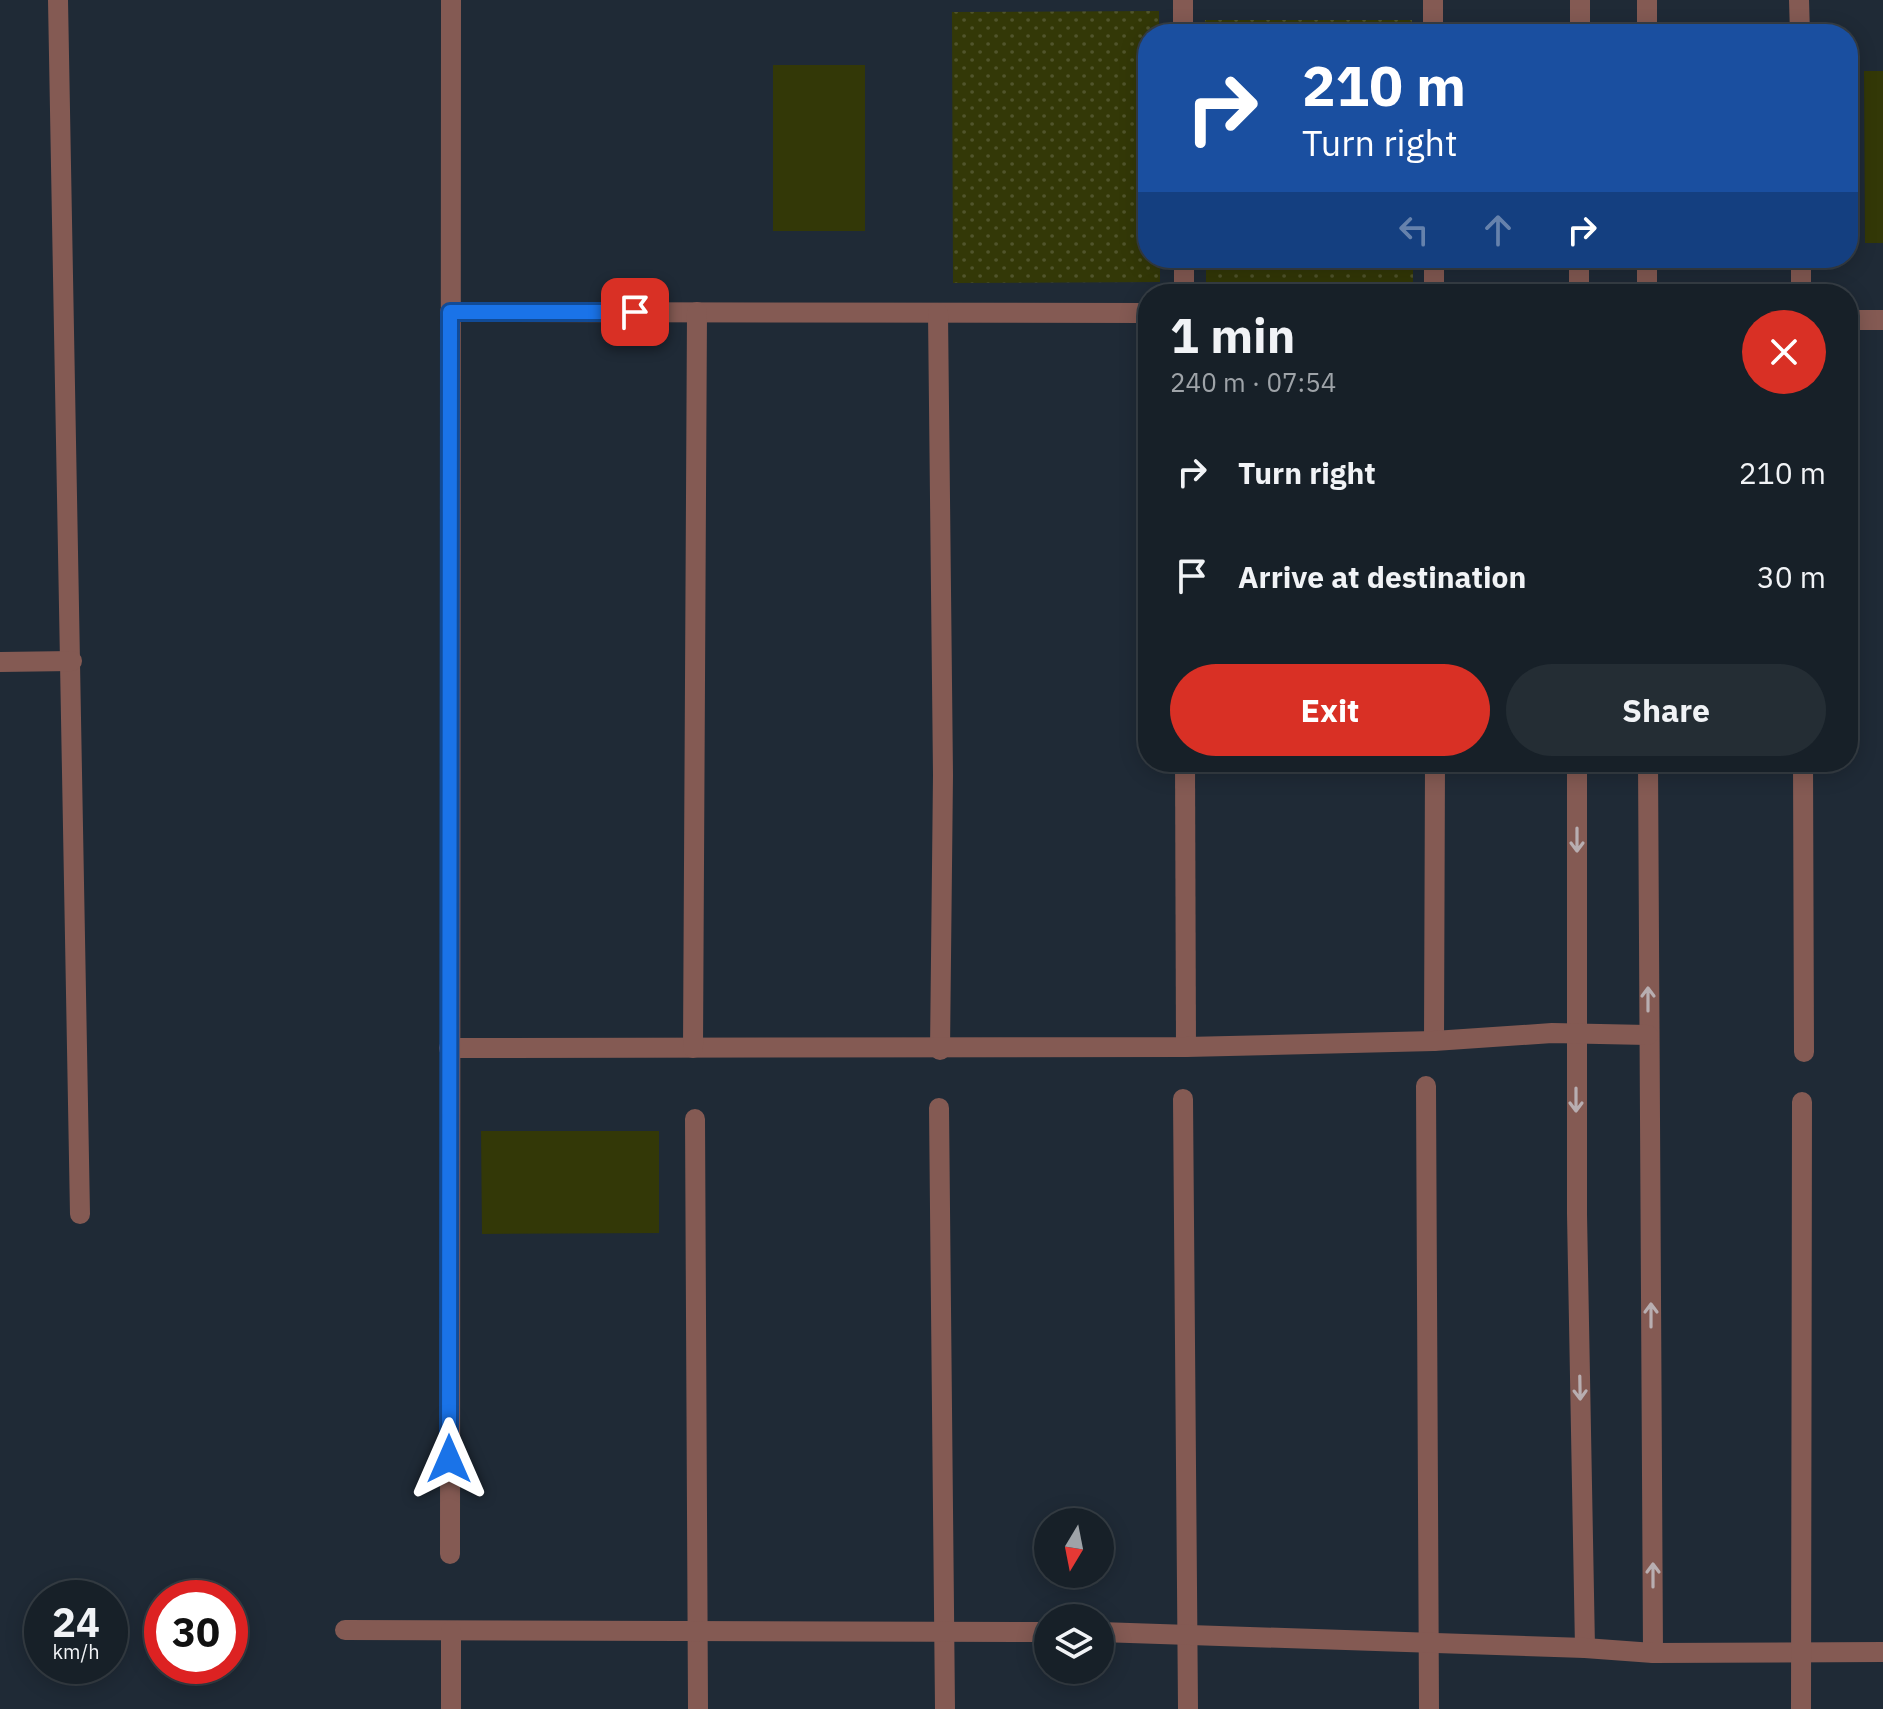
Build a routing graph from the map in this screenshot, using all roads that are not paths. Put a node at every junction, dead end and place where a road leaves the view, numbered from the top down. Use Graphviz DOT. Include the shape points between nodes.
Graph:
graph roads {
  1 [pos="58,0"];
  2 [pos="451,0"];
  3 [pos="1183,0"];
  4 [pos="1433,0"];
  5 [pos="1580,0"];
  6 [pos="1647,0"];
  7 [pos="1799,0"];
  8 [pos="1183,24"];
  9 [pos="1433,24"];
  10 [pos="1580,24"];
  11 [pos="1647,24"];
  12 [pos="1800,24"];
  13 [pos="450,312"];
  14 [pos="697,312"];
  15 [pos="938,313"];
  16 [pos="1138,313"];
  17 [pos="1858,320"];
  18 [pos="1883,320"];
  19 [pos="72,661"];
  20 [pos="0,662"];
  21 [pos="1185,772"];
  22 [pos="1435,772"];
  23 [pos="1577,772"];
  24 [pos="1648,772"];
  25 [pos="1803,772"];
  26 [pos="1576,1034"];
  27 [pos="1648,1035"];
  28 [pos="1434,1041"];
  29 [pos="1186,1047"];
  30 [pos="449,1048"];
  31 [pos="693,1048"];
  32 [pos="940,1050"];
  33 [pos="1804,1052"];
  34 [pos="1426,1086"];
  35 [pos="1183,1099"];
  36 [pos="1802,1102"];
  37 [pos="939,1108"];
  38 [pos="695,1119"];
  39 [pos="80,1214"];
  40 [pos="450,1554"];
  41 [pos="345,1630"];
  42 [pos="451,1631"];
  43 [pos="698,1631"];
  44 [pos="944,1632"];
  45 [pos="1034,1632"];
  46 [pos="1114,1632"];
  47 [pos="1188,1635"];
  48 [pos="1428,1643"];
  49 [pos="1585,1648"];
  50 [pos="1801,1652"];
  51 [pos="1883,1652"];
  52 [pos="1653,1653"];
  53 [pos="451,1709"];
  54 [pos="698,1709"];
  55 [pos="945,1709"];
  56 [pos="1188,1709"];
  57 [pos="1429,1709"];
  58 [pos="1801,1709"];
  1 -- 19 [label="street"];
  2 -- 13 [label="street"];
  3 -- 8 [label="street"];
  4 -- 9 [label="street"];
  5 -- 10 [label="street"];
  6 -- 11 [label="street"];
  7 -- 12 [label="street"];
  13 -- 14 [label="street"];
  13 -- 30 [label="street"];
  14 -- 15 [label="street"];
  14 -- 31 [label="street"];
  15 -- 16 [label="street"];
  15 -- 32 [label="street"];
  17 -- 18 [label="street"];
  19 -- 20 [label="street"];
  19 -- 39 [label="street"];
  21 -- 29 [label="street"];
  22 -- 28 [label="street"];
  23 -- 26 [label="street, one-way"];
  27 -- 24 [label="street, one-way"];
  25 -- 33 [label="street"];
  26 -- 27 [label="street"];
  26 -- 28 [label="street"];
  26 -- 49 [label="street, one-way"];
  52 -- 27 [label="street, one-way"];
  28 -- 29 [label="street"];
  29 -- 32 [label="street"];
  30 -- 31 [label="street"];
  30 -- 40 [label="street"];
  31 -- 32 [label="street"];
  34 -- 48 [label="street"];
  35 -- 47 [label="street"];
  36 -- 50 [label="street"];
  37 -- 44 [label="street"];
  38 -- 43 [label="street"];
  41 -- 42 [label="street"];
  42 -- 43 [label="street"];
  42 -- 53 [label="street"];
  43 -- 44 [label="street"];
  43 -- 54 [label="street"];
  44 -- 45 [label="street"];
  44 -- 55 [label="street"];
  46 -- 47 [label="street"];
  47 -- 48 [label="street"];
  47 -- 56 [label="street"];
  48 -- 49 [label="street"];
  48 -- 57 [label="street"];
  49 -- 52 [label="street"];
  50 -- 51 [label="street"];
  50 -- 52 [label="street"];
  50 -- 58 [label="street"];
}
